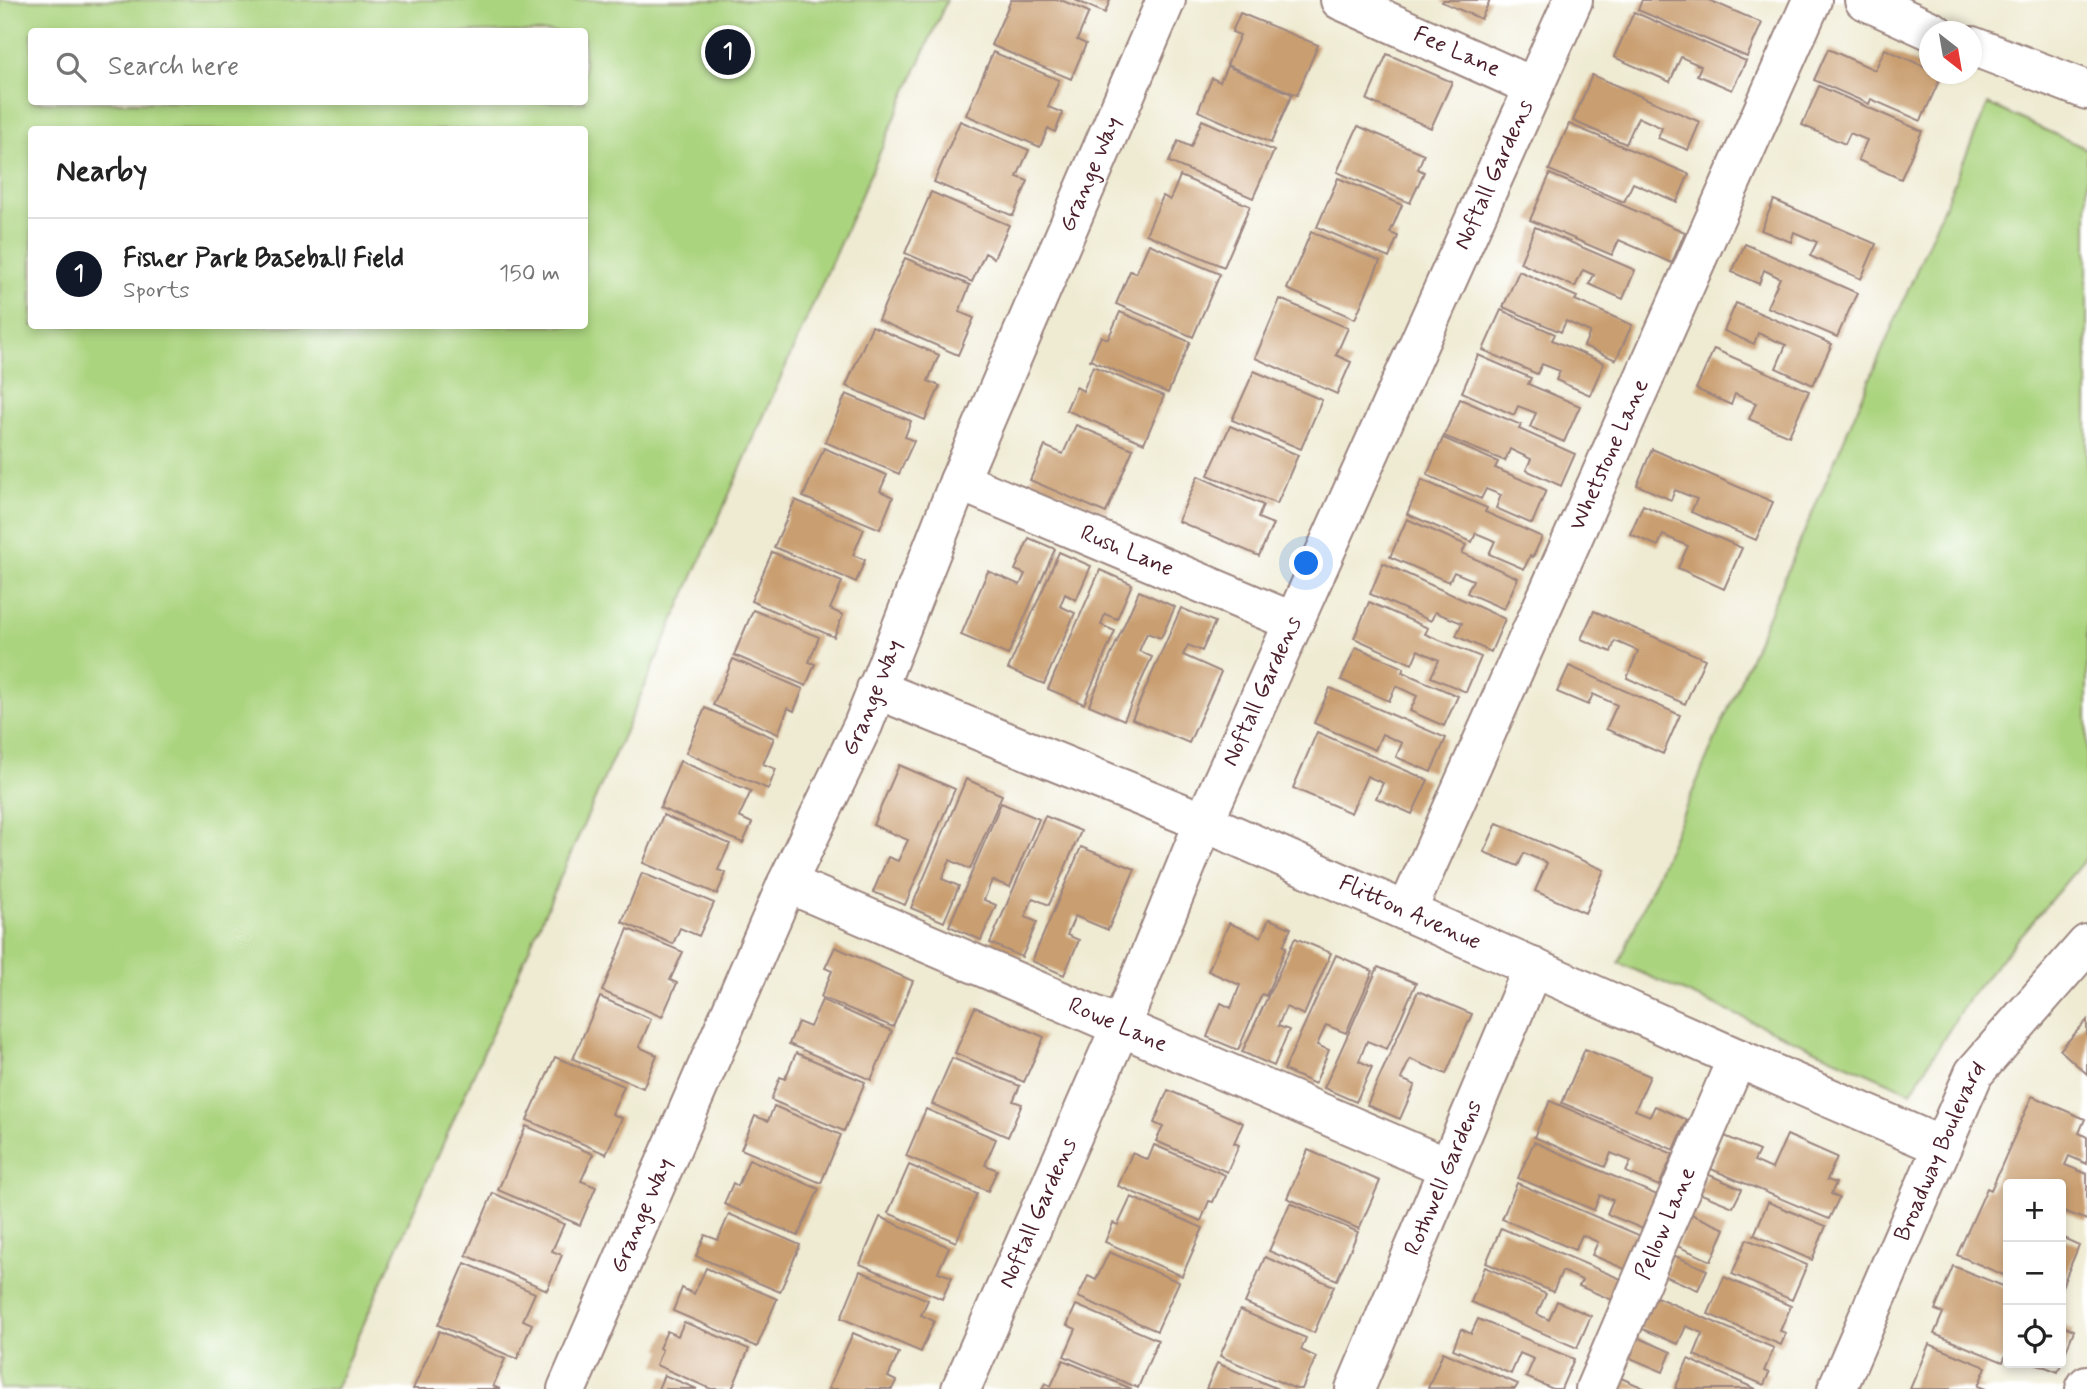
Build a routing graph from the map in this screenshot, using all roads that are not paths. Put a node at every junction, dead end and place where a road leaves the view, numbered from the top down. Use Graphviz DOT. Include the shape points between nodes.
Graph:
graph roads {
  1 [pos="1166,0"];
  2 [pos="1340,0"];
  3 [pos="1573,0"];
  4 [pos="1812,0"];
  5 [pos="1864,0"];
  6 [pos="1914,16"];
  7 [pos="1982,50"];
  8 [pos="1534,87"];
  9 [pos="2087,90"];
  10 [pos="959,481"];
  11 [pos="1294,622"];
  12 [pos="876,689"];
  13 [pos="1204,822"];
  14 [pos="787,883"];
  15 [pos="1407,911"];
  16 [pos="2087,944"];
  17 [pos="1533,967"];
  18 [pos="1120,1028"];
  19 [pos="1737,1058"];
  20 [pos="1941,1146"];
  21 [pos="1448,1168"];
  22 [pos="567,1389"];
  23 [pos="961,1389"];
  24 [pos="1355,1389"];
  25 [pos="1595,1389"];
  26 [pos="1837,1389"];
  1 -- 10 [label="street, Grange Way"];
  2 -- 8 [label="street, Fee Lane"];
  3 -- 8 [label="street, Noftall Gardens"];
  4 -- 15 [label="street, Whetstone Lane"];
  5 -- 6 [label="street"];
  7 -- 9 [label="street"];
  8 -- 11 [label="street, Noftall Gardens"];
  10 -- 11 [label="street, Rush Lane"];
  10 -- 12 [label="street, Grange Way"];
  11 -- 13 [label="street, Noftall Gardens"];
  12 -- 13 [label="street, Flitton Avenue"];
  12 -- 14 [label="street, Grange Way"];
  13 -- 15 [label="street, Flitton Avenue"];
  13 -- 18 [label="street, Noftall Gardens"];
  14 -- 18 [label="street, Rowe Lane"];
  14 -- 22 [label="street, Grange Way"];
  15 -- 17 [label="street, Flitton Avenue"];
  16 -- 20 [label="street, Broadway Boulevard" via="1974,1073"];
  17 -- 19 [label="street, Flitton Avenue"];
  17 -- 21 [label="street, Rothwell Gardens"];
  18 -- 21 [label="street, Rowe Lane"];
  18 -- 23 [label="street, Noftall Gardens"];
  19 -- 20 [label="street, Flitton Avenue"];
  19 -- 25 [label="street, Pellow Lane"];
  20 -- 26 [label="street, Broadway Boulevard"];
  21 -- 24 [label="street, Rothwell Gardens"];
}
